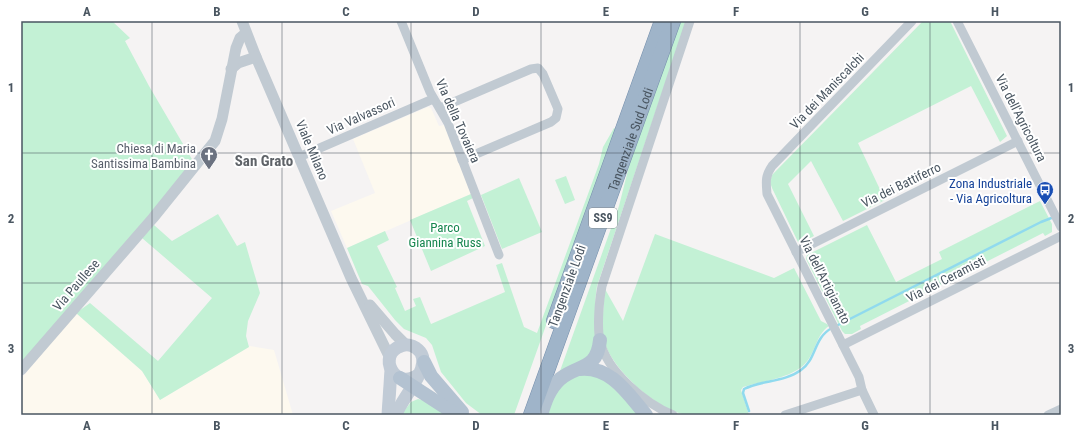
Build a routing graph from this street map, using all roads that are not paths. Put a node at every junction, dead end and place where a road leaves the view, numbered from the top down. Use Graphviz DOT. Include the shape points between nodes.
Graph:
graph roads {
  1 [pos="242,21"];
  2 [pos="401,21"];
  3 [pos="662,21"];
  4 [pos="673,21"];
  5 [pos="690,21"];
  6 [pos="912,21"];
  7 [pos="957,21"];
  8 [pos="246,33"];
  9 [pos="256,57"];
  10 [pos="231,69"];
  11 [pos="433,99"];
  12 [pos="440,108"];
  13 [pos="1018,142"];
  14 [pos="300,157"];
  15 [pos="462,160"];
  16 [pos="765,181"];
  17 [pos="608,204"];
  18 [pos="1060,224"];
  19 [pos="1061,236"];
  20 [pos="796,252"];
  21 [pos="499,255"];
  22 [pos="358,290"];
  23 [pos="600,340"];
  24 [pos="406,345"];
  25 [pos="843,345"];
  26 [pos="394,369"];
  27 [pos="580,369"];
  28 [pos="21,370"];
  29 [pos="417,381"];
  30 [pos="862,390"];
  31 [pos="548,393"];
  32 [pos="1061,408"];
  33 [pos="388,415"];
  34 [pos="396,415"];
  35 [pos="457,415"];
  36 [pos="466,415"];
  37 [pos="520,415"];
  38 [pos="531,415"];
  39 [pos="541,415"];
  40 [pos="646,415"];
  41 [pos="673,415"];
  42 [pos="785,415"];
  43 [pos="874,415"];
  44 [pos="1048,415"];
  1 -- 8 [label="street, Viale Milano"];
  2 -- 11 [label="street, Via della Tovaiera"];
  3 -- 37 [label="highway, Tangenziale Lodi / SS9"];
  4 -- 17 [label="highway, Tangenziale Sud Lodi / SS9"];
  5 -- 23 [label="street" via="602,286"];
  6 -- 16 [label="street, Via dei Maniscalchi" via="772,166"];
  7 -- 13 [label="street, Via dell'Agricoltura"];
  8 -- 9 [label="street, Viale Milano"];
  8 -- 10 [label="street, Via Paullese" via="238,42"];
  9 -- 10 [label="street" via="238,63"];
  9 -- 14 [label="street, Viale Milano"];
  10 -- 28 [label="street, Via Paullese" via="222,119 215,141 153,218"];
  11 -- 12 [label="street, Via della Tovaiera"];
  11 -- 14 [label="street, Via Valvassori"];
  12 -- 15 [label="street, Via della Tovaiera"];
  12 -- 15 [label="street" via="538,68 558,109 556,118 551,122"];
  13 -- 18 [label="street, Via dell'Agricoltura"];
  13 -- 20 [label="street, Via dei Battiferro"];
  14 -- 22 [label="street, Viale Milano"];
  15 -- 21 [label="street, Via della Tovaiera"];
  16 -- 20 [label="street, Via dell'Artigianato" via="767,194"];
  17 -- 31 [label="highway" via="609,213 603,242"];
  17 -- 38 [label="highway, Tangenziale Sud Lodi / SS9"];
  19 -- 25 [label="street, Via dei Ceramisti"];
  20 -- 25 [label="street, Via dell'Artigianato"];
  22 -- 24 [label="street"];
  22 -- 26 [label="street"];
  23 -- 27 [label="main road" via="592,362"];
  23 -- 41 [label="street" via="611,363 631,387 647,401"];
  24 -- 26 [label="main road" via="396,348"];
  24 -- 29 [label="main road" via="416,348 423,356"];
  25 -- 30 [label="street, Via dell'Artigianato" via="859,377"];
  26 -- 29 [label="main road"];
  26 -- 33 [label="main road"];
  27 -- 31 [label="main road" via="559,380"];
  27 -- 40 [label="main road" via="595,369 608,375"];
  29 -- 34 [label="main road" via="399,405"];
  29 -- 35 [label="main road"];
  29 -- 36 [label="main road" via="440,388"];
  30 -- 42 [label="street"];
  30 -- 43 [label="street, Via dell'Artigianato"];
  31 -- 39 [label="main road"];
  32 -- 44 [label="street"];
}
